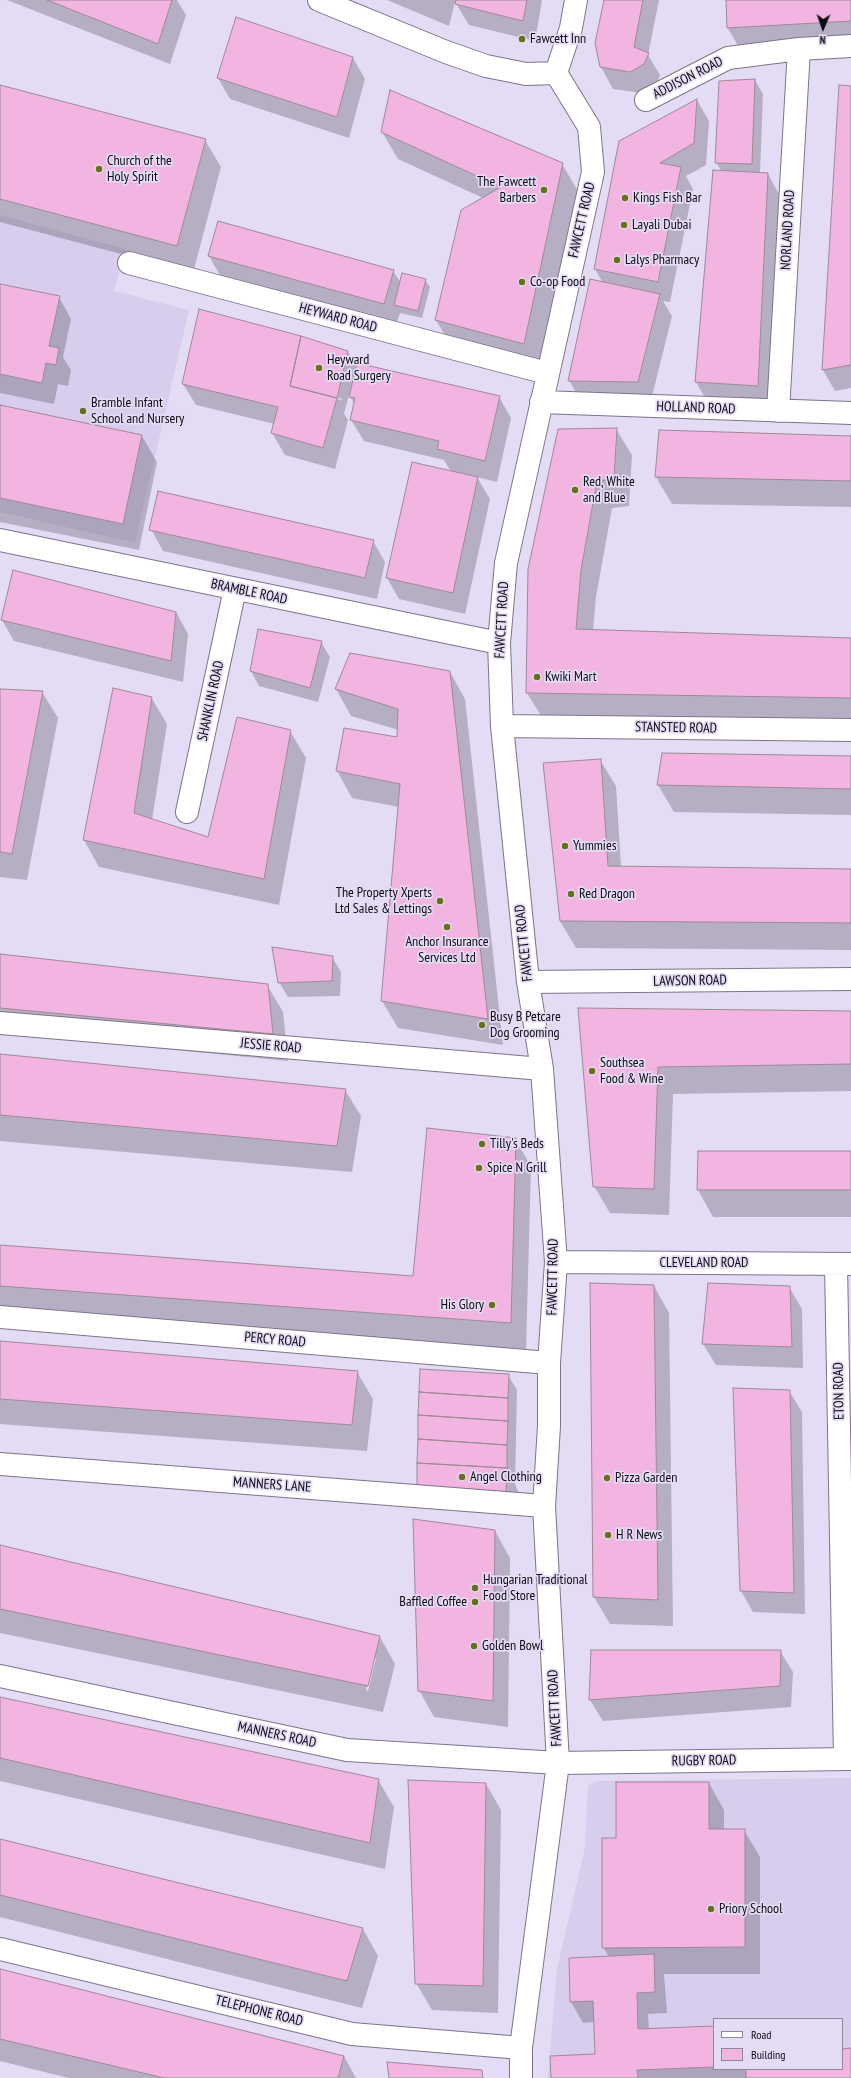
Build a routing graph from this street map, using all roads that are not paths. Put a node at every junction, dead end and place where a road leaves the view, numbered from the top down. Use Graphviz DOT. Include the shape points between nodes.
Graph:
graph roads {
  1 [pos="319,0"];
  2 [pos="576,0"];
  3 [pos="851,46"];
  4 [pos="798,49"];
  5 [pos="556,73"];
  6 [pos="646,100"];
  7 [pos="129,263"];
  8 [pos="547,374"];
  9 [pos="541,402"];
  10 [pos="778,411"];
  11 [pos="851,413"];
  12 [pos="0,540"];
  13 [pos="235,590"];
  14 [pos="499,643"];
  15 [pos="502,726"];
  16 [pos="851,730"];
  17 [pos="187,812"];
  18 [pos="851,979"];
  19 [pos="528,982"];
  20 [pos="0,1023"];
  21 [pos="542,1069"];
  22 [pos="556,1262"];
  23 [pos="844,1264"];
  24 [pos="0,1317"];
  25 [pos="549,1363"];
  26 [pos="0,1464"];
  27 [pos="544,1506"];
  28 [pos="0,1676"];
  29 [pos="848,1759"];
  30 [pos="558,1764"];
  31 [pos="0,1949"];
  32 [pos="521,2048"];
  33 [pos="521,2078"];
  1 -- 5 [label="street" via="486,66 520,74"];
  2 -- 5 [label="street" via="571,28"];
  3 -- 4 [label="street, ADDISON ROAD"];
  4 -- 6 [label="street, ADDISON ROAD" via="728,58"];
  4 -- 10 [label="street, NORLAND ROAD"];
  5 -- 8 [label="street, FAWCETT ROAD" via="589,127 593,172"];
  7 -- 8 [label="street, HEYWARD ROAD"];
  8 -- 9 [label="street, FAWCETT ROAD"];
  9 -- 10 [label="street, HOLLAND ROAD"];
  9 -- 14 [label="street, FAWCETT ROAD" via="506,563"];
  10 -- 11 [label="street, HOLLAND ROAD"];
  12 -- 13 [label="street, BRAMBLE ROAD"];
  13 -- 14 [label="street, BRAMBLE ROAD"];
  13 -- 17 [label="street, SHANKLIN ROAD"];
  14 -- 15 [label="street, FAWCETT ROAD"];
  15 -- 16 [label="street, STANSTED ROAD"];
  15 -- 19 [label="street, FAWCETT ROAD"];
  18 -- 19 [label="street, LAWSON ROAD"];
  19 -- 21 [label="street, FAWCETT ROAD"];
  20 -- 21 [label="street, JESSIE ROAD"];
  21 -- 22 [label="street, FAWCETT ROAD"];
  22 -- 23 [label="street, CLEVELAND ROAD"];
  22 -- 25 [label="street, FAWCETT ROAD"];
  23 -- 29 [label="street, ETON ROAD"];
  24 -- 25 [label="street, PERCY ROAD"];
  25 -- 27 [label="street, FAWCETT ROAD" via="549,1426"];
  26 -- 27 [label="street, MANNERS LANE"];
  27 -- 30 [label="street, FAWCETT ROAD"];
  28 -- 30 [label="street, MANNERS ROAD" via="347,1750"];
  29 -- 30 [label="street, RUGBY ROAD"];
  30 -- 32 [label="street, FAWCETT ROAD"];
  31 -- 32 [label="street, TELEPHONE ROAD" via="352,2034"];
  32 -- 33 [label="street, FAWCETT ROAD"];
}
